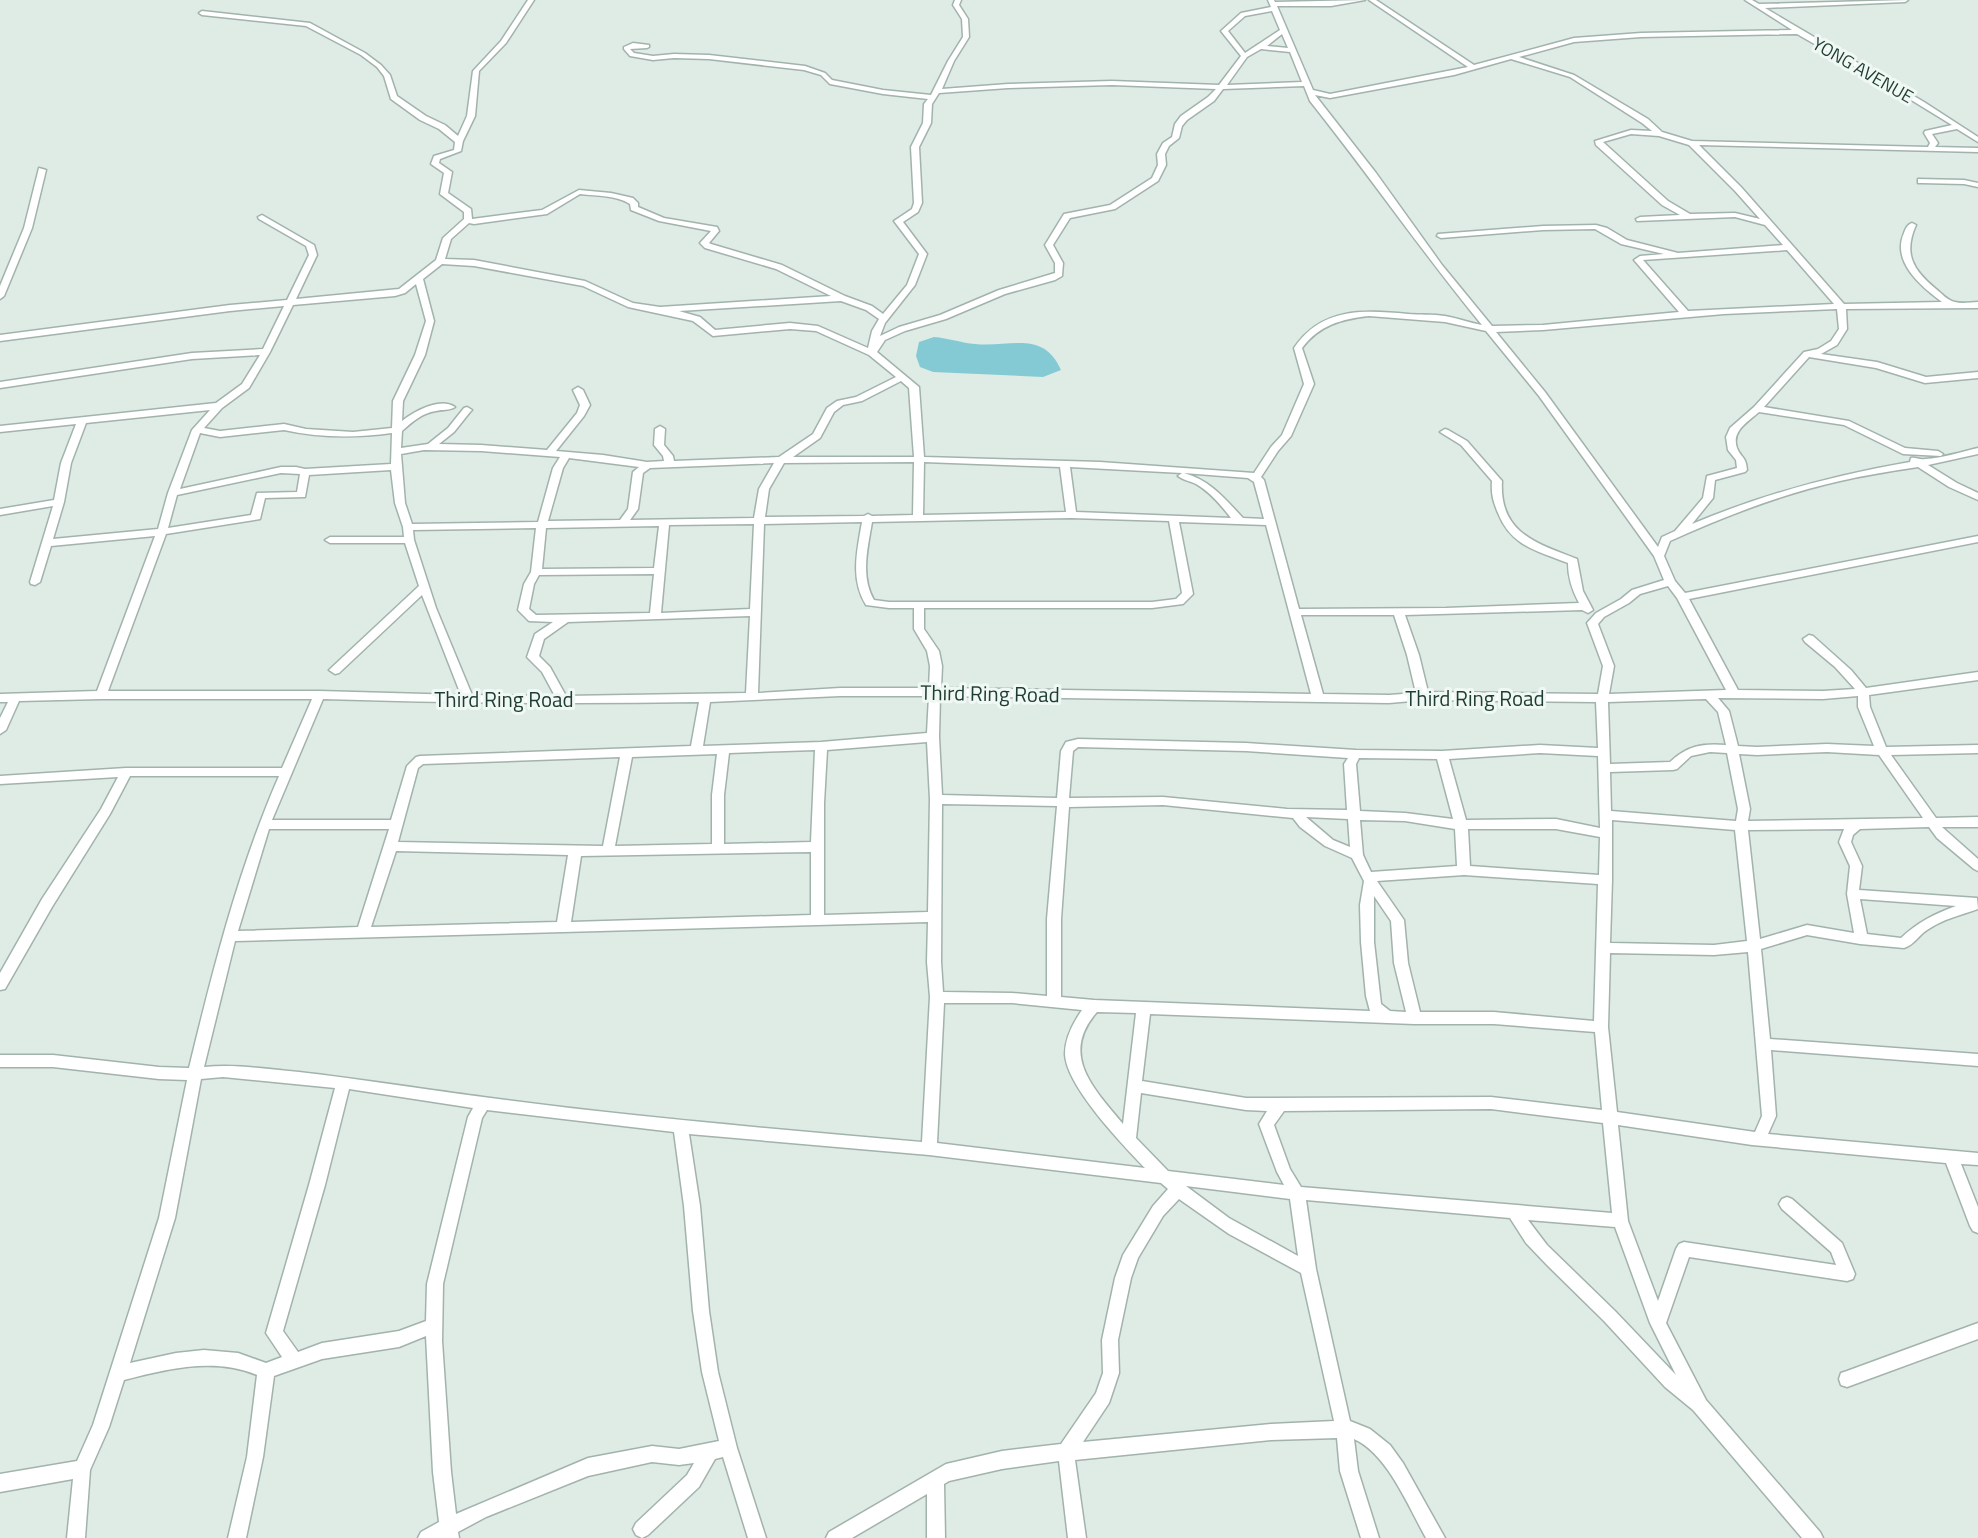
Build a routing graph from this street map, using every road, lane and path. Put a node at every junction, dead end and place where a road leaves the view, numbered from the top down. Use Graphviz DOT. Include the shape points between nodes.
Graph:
graph roads {
  1 [pos="531,0"];
  2 [pos="958,0"];
  3 [pos="1362,0"];
  4 [pos="1372,0"];
  5 [pos="1748,0"];
  6 [pos="1905,0"];
  7 [pos="1273,4"];
  8 [pos="1758,6"];
  9 [pos="202,13"];
  10 [pos="1284,30"];
  11 [pos="1797,32"];
  12 [pos="646,46"];
  13 [pos="1256,47"];
  14 [pos="1293,50"];
  15 [pos="1244,56"];
  16 [pos="1514,58"];
  17 [pos="1474,68"];
  18 [pos="1221,87"];
  19 [pos="1308,88"];
  20 [pos="935,94"];
  21 [pos="1959,126"];
  22 [pos="1659,134"];
  23 [pos="1978,140"];
  24 [pos="459,141"];
  25 [pos="1692,143"];
  26 [pos="1930,149"];
  27 [pos="1978,150"];
  28 [pos="42,170"];
  29 [pos="1921,181"];
  30 [pos="1978,185"];
  31 [pos="1687,216"];
  32 [pos="262,217"];
  33 [pos="1640,219"];
  34 [pos="468,220"];
  35 [pos="1769,223"];
  36 [pos="1912,225"];
  37 [pos="1441,236"];
  38 [pos="1789,247"];
  39 [pos="1675,254"];
  40 [pos="440,261"];
  41 [pos="417,277"];
  42 [pos="0,296"];
  43 [pos="842,298"];
  44 [pos="287,304"];
  45 [pos="1951,305"];
  46 [pos="1978,305"];
  47 [pos="1841,306"];
  48 [pos="1869,306"];
  49 [pos="660,310"];
  50 [pos="1978,313"];
  51 [pos="1686,314"];
  52 [pos="884,319"];
  53 [pos="1491,329"];
  54 [pos="0,338"];
  55 [pos="266,352"];
  56 [pos="872,352"];
  57 [pos="1807,354"];
  58 [pos="1978,375"];
  59 [pos="902,377"];
  60 [pos="0,385"];
  61 [pos="578,390"];
  62 [pos="219,406"];
  63 [pos="450,407"];
  64 [pos="1757,409"];
  65 [pos="467,410"];
  66 [pos="82,421"];
  67 [pos="0,429"];
  68 [pos="660,429"];
  69 [pos="197,430"];
  70 [pos="397,430"];
  71 [pos="1445,432"];
  72 [pos="430,447"];
  73 [pos="1903,451"];
  74 [pos="1978,451"];
  75 [pos="397,452"];
  76 [pos="550,453"];
  77 [pos="566,454"];
  78 [pos="1960,455"];
  79 [pos="919,460"];
  80 [pos="1978,460"];
  81 [pos="780,461"];
  82 [pos="1917,463"];
  83 [pos="670,464"];
  84 [pos="647,465"];
  85 [pos="1065,465"];
  86 [pos="396,467"];
  87 [pos="1140,467"];
  88 [pos="305,472"];
  89 [pos="1256,477"];
  90 [pos="172,493"];
  91 [pos="1978,497"];
  92 [pos="58,502"];
  93 [pos="0,512"];
  94 [pos="1071,515"];
  95 [pos="868,517"];
  96 [pos="918,518"];
  97 [pos="1173,518"];
  98 [pos="1240,520"];
  99 [pos="759,521"];
  100 [pos="1270,522"];
  101 [pos="664,523"];
  102 [pos="623,524"];
  103 [pos="543,525"];
  104 [pos="408,527"];
  105 [pos="162,532"];
  106 [pos="1678,533"];
  107 [pos="1978,539"];
  108 [pos="330,540"];
  109 [pos="409,540"];
  110 [pos="46,543"];
  111 [pos="1659,556"];
  112 [pos="536,572"];
  113 [pos="659,572"];
  114 [pos="36,582"];
  115 [pos="1670,582"];
  116 [pos="424,586"];
  117 [pos="1682,597"];
  118 [pos="919,604"];
  119 [pos="1587,606"];
  120 [pos="1398,610"];
  121 [pos="755,612"];
  122 [pos="1297,612"];
  123 [pos="655,617"];
  124 [pos="565,619"];
  125 [pos="1592,623"];
  126 [pos="1809,639"];
  127 [pos="335,670"];
  128 [pos="1978,676"];
  129 [pos="934,692"];
  130 [pos="1863,692"];
  131 [pos="1734,694"];
  132 [pos="101,695"];
  133 [pos="319,695"];
  134 [pos="1709,695"];
  135 [pos="1423,696"];
  136 [pos="752,697"];
  137 [pos="1318,697"];
  138 [pos="0,698"];
  139 [pos="15,698"];
  140 [pos="705,698"];
  141 [pos="1602,698"];
  142 [pos="468,699"];
  143 [pos="563,700"];
  144 [pos="0,730"];
  145 [pos="933,737"];
  146 [pos="821,746"];
  147 [pos="1978,748"];
  148 [pos="1733,749"];
  149 [pos="696,750"];
  150 [pos="723,750"];
  151 [pos="1882,751"];
  152 [pos="627,752"];
  153 [pos="1442,755"];
  154 [pos="1353,759"];
  155 [pos="1603,760"];
  156 [pos="126,772"];
  157 [pos="285,772"];
  158 [pos="0,780"];
  159 [pos="936,799"];
  160 [pos="1064,803"];
  161 [pos="1287,812"];
  162 [pos="1606,815"];
  163 [pos="1355,816"];
  164 [pos="1933,822"];
  165 [pos="1978,822"];
  166 [pos="396,824"];
  167 [pos="264,825"];
  168 [pos="1461,825"];
  169 [pos="1856,825"];
  170 [pos="1741,826"];
  171 [pos="1606,834"];
  172 [pos="392,846"];
  173 [pos="817,847"];
  174 [pos="717,848"];
  175 [pos="575,851"];
  176 [pos="608,851"];
  177 [pos="1357,855"];
  178 [pos="1978,866"];
  179 [pos="1464,870"];
  180 [pos="1370,880"];
  181 [pos="1606,880"];
  182 [pos="1853,894"];
  183 [pos="1978,903"];
  184 [pos="935,917"];
  185 [pos="817,919"];
  186 [pos="563,928"];
  187 [pos="363,932"];
  188 [pos="229,936"];
  189 [pos="1860,939"];
  190 [pos="1753,946"];
  191 [pos="1604,948"];
  192 [pos="0,985"];
  193 [pos="937,997"];
  194 [pos="1054,1002"];
  195 [pos="1094,1006"];
  196 [pos="1144,1008"];
  197 [pos="1387,1017"];
  198 [pos="1414,1018"];
  199 [pos="1601,1027"];
  200 [pos="1764,1044"];
  201 [pos="1978,1060"];
  202 [pos="1,1061"];
  203 [pos="195,1074"];
  204 [pos="343,1083"];
  205 [pos="1134,1086"];
  206 [pos="483,1103"];
  207 [pos="1280,1105"];
  208 [pos="1609,1117"];
  209 [pos="681,1127"];
  210 [pos="1752,1139"];
  211 [pos="1128,1142"];
  212 [pos="929,1149"];
  213 [pos="1951,1157"];
  214 [pos="1978,1159"];
  215 [pos="1173,1184"];
  216 [pos="1297,1193"];
  217 [pos="1786,1204"];
  218 [pos="1514,1211"];
  219 [pos="1620,1221"];
  220 [pos="1978,1226"];
  221 [pos="1308,1269"];
  222 [pos="1658,1323"];
  223 [pos="433,1326"];
  224 [pos="1978,1331"];
  225 [pos="294,1360"];
  226 [pos="266,1371"];
  227 [pos="118,1374"];
  228 [pos="1846,1379"];
  229 [pos="1700,1406"];
  230 [pos="1344,1430"];
  231 [pos="729,1448"];
  232 [pos="710,1452"];
  233 [pos="1066,1452"];
  234 [pos="82,1469"];
  235 [pos="934,1480"];
  236 [pos="0,1483"];
  237 [pos="642,1529"];
  238 [pos="449,1532"];
  239 [pos="76,1538"];
  240 [pos="237,1538"];
  241 [pos="427,1538"];
  242 [pos="757,1538"];
  243 [pos="835,1538"];
  244 [pos="936,1538"];
  245 [pos="1077,1538"];
  246 [pos="1370,1538"];
  247 [pos="1436,1538"];
  248 [pos="1814,1538"];
  1 -- 24 [label="street" via="504,42 476,71 471,116"];
  2 -- 20 [label="street" via="956,5 965,19 966,37"];
  3 -- 7 [label="street"];
  4 -- 17 [label="street"];
  5 -- 8 [label="street, YONG AVENUE"];
  6 -- 8 [label="street"];
  7 -- 10 [label="street"];
  7 -- 15 [label="street" via="1243,14 1224,31"];
  8 -- 11 [label="street, YONG AVENUE"];
  9 -- 24 [label="street" via="308,24 379,66 387,75 394,98"];
  10 -- 13 [label="street"];
  10 -- 14 [label="street"];
  11 -- 16 [label="street" via="1704,32 1574,40"];
  11 -- 21 [label="street, YONG AVENUE"];
  12 -- 20 [label="street" via="626,48 632,55 650,58 709,57 805,68 823,74 830,82 883,92"];
  13 -- 14 [label="street"];
  13 -- 15 [label="street"];
  14 -- 19 [label="street"];
  15 -- 18 [label="street"];
  16 -- 17 [label="street"];
  16 -- 22 [label="street" via="1582,81"];
  17 -- 19 [label="street" via="1330,96"];
  18 -- 19 [label="street"];
  18 -- 20 [label="street" via="1008,86"];
  18 -- 56 [label="street" via="1178,126 1161,154 1162,165 1155,179 1112,207 1067,216 1049,244 1059,263 1059,274 902,329 882,338"];
  19 -- 53 [label="street" via="1438,267"];
  20 -- 52 [label="street" via="928,104 927,123 915,147 919,195 916,207 898,221 923,254 911,284"];
  21 -- 23 [label="street, YONG AVENUE"];
  21 -- 26 [label="street" via="1926,134 1934,143"];
  22 -- 25 [label="street"];
  22 -- 31 [label="street" via="1632,132 1599,144 1665,203"];
  24 -- 34 [label="street" via="457,151 437,158 435,164 448,172 444,194 468,211"];
  25 -- 26 [label="street"];
  25 -- 35 [label="street"];
  26 -- 27 [label="street"];
  28 -- 42 [label="street" via="36,205"];
  29 -- 30 [label="street"];
  31 -- 33 [label="street"];
  31 -- 35 [label="street" via="1736,215"];
  32 -- 44 [label="street" via="310,245 313,255"];
  34 -- 40 [label="street" via="447,238"];
  34 -- 43 [label="street" via="544,212 579,192 611,195 630,200 639,212 714,229 704,243 708,246 779,267"];
  35 -- 38 [label="street"];
  36 -- 45 [label="street" via="1905,236 1907,262 1920,280"];
  37 -- 39 [label="street" via="1596,227 1624,242"];
  38 -- 39 [label="street"];
  38 -- 47 [label="street"];
  39 -- 51 [label="street" via="1638,260"];
  40 -- 41 [label="street"];
  40 -- 49 [label="street" via="474,263 585,284 630,305"];
  41 -- 44 [label="street" via="395,293"];
  41 -- 70 [label="street" via="430,321 420,356 398,401"];
  43 -- 49 [label="street"];
  43 -- 52 [label="street" via="869,308"];
  44 -- 54 [label="street"];
  44 -- 55 [label="street"];
  45 -- 46 [label="street"];
  45 -- 48 [label="street"];
  47 -- 48 [label="street"];
  47 -- 51 [label="street"];
  47 -- 57 [label="street" via="1843,329 1834,343"];
  48 -- 50 [label="street"];
  49 -- 56 [label="street" via="692,317 709,326 713,333 790,326 818,329"];
  51 -- 53 [label="street"];
  52 -- 56 [label="street" via="876,329"];
  53 -- 89 [label="street" via="1445,319 1372,313 1338,318 1322,325 1298,348 1309,384 1286,436"];
  53 -- 111 [label="street"];
  55 -- 60 [label="street" via="192,356"];
  55 -- 62 [label="street" via="246,386"];
  56 -- 59 [label="street"];
  57 -- 58 [label="street" via="1877,365 1925,380"];
  57 -- 64 [label="street"];
  59 -- 79 [label="street" via="914,387"];
  59 -- 81 [label="street" via="858,399 840,403 830,411 817,436"];
  61 -- 76 [label="street" via="585,405 581,414"];
  62 -- 66 [label="street"];
  62 -- 69 [label="street"];
  63 -- 70 [label="street" via="432,408"];
  64 -- 73 [label="street" via="1846,423"];
  64 -- 106 [label="street" via="1735,428 1731,437 1742,470 1710,478 1708,498"];
  65 -- 72 [label="street"];
  66 -- 67 [label="street"];
  66 -- 92 [label="street" via="66,463"];
  68 -- 83 [label="street" via="659,445"];
  69 -- 70 [label="street" via="220,434 284,427 353,435"];
  69 -- 90 [label="street"];
  70 -- 75 [label="street"];
  71 -- 119 [label="street" via="1464,443 1497,481 1496,497 1508,526 1533,546 1573,561 1572,572"];
  72 -- 75 [label="street"];
  72 -- 76 [label="street"];
  73 -- 78 [label="street"];
  73 -- 82 [label="street"];
  74 -- 78 [label="street"];
  75 -- 86 [label="street"];
  76 -- 77 [label="street"];
  77 -- 84 [label="street"];
  77 -- 103 [label="street" via="558,468"];
  78 -- 80 [label="street"];
  78 -- 82 [label="street"];
  79 -- 81 [label="street"];
  79 -- 85 [label="street"];
  79 -- 96 [label="street"];
  81 -- 83 [label="street"];
  81 -- 99 [label="street" via="764,489"];
  82 -- 91 [label="street"];
  82 -- 106 [label="street" via="1798,489"];
  83 -- 84 [label="street"];
  84 -- 102 [label="street" via="638,472 633,509"];
  85 -- 87 [label="street"];
  85 -- 94 [label="street"];
  86 -- 88 [label="street"];
  86 -- 104 [label="street" via="400,503"];
  87 -- 89 [label="street"];
  87 -- 98 [label="street" via="1195,478"];
  88 -- 90 [label="street" via="270,471"];
  88 -- 105 [label="street" via="301,495 261,495 256,517"];
  89 -- 100 [label="street"];
  90 -- 105 [label="street"];
  92 -- 93 [label="street"];
  92 -- 110 [label="street"];
  94 -- 96 [label="street"];
  94 -- 97 [label="street"];
  95 -- 96 [label="street"];
  95 -- 99 [label="street"];
  95 -- 118 [label="street" via="861,564 866,597 870,603"];
  97 -- 98 [label="street"];
  97 -- 118 [label="street" via="1188,594 1179,602"];
  98 -- 100 [label="street"];
  99 -- 101 [label="street"];
  99 -- 121 [label="street"];
  100 -- 122 [label="street"];
  101 -- 102 [label="street"];
  101 -- 113 [label="street"];
  102 -- 103 [label="street"];
  103 -- 104 [label="street"];
  103 -- 112 [label="street"];
  104 -- 109 [label="street"];
  105 -- 110 [label="street"];
  105 -- 132 [label="street"];
  106 -- 111 [label="street" via="1666,539"];
  107 -- 117 [label="street"];
  108 -- 109 [label="street"];
  109 -- 116 [label="street"];
  110 -- 114 [label="street"];
  111 -- 115 [label="street"];
  112 -- 113 [label="street"];
  112 -- 124 [label="street" via="523,610 533,619"];
  113 -- 123 [label="street"];
  115 -- 117 [label="street"];
  115 -- 125 [label="street" via="1636,592"];
  116 -- 127 [label="street"];
  116 -- 142 [label="street"];
  117 -- 131 [label="street"];
  118 -- 129 [label="street" via="920,629 933,651 936,666"];
  119 -- 120 [label="street"];
  119 -- 125 [label="street"];
  120 -- 122 [label="street"];
  120 -- 135 [label="street"];
  121 -- 123 [label="street"];
  121 -- 136 [label="street"];
  122 -- 137 [label="street"];
  123 -- 124 [label="street"];
  124 -- 143 [label="street" via="539,637 533,657 546,670"];
  125 -- 141 [label="street" via="1609,662"];
  126 -- 130 [label="street"];
  128 -- 130 [label="street, Third Ring Road"];
  129 -- 136 [label="street, Third Ring Road"];
  129 -- 137 [label="street, Third Ring Road"];
  129 -- 145 [label="street"];
  130 -- 131 [label="street, Third Ring Road"];
  130 -- 151 [label="street" via="1864,706"];
  131 -- 134 [label="street, Third Ring Road"];
  132 -- 133 [label="street, Third Ring Road"];
  132 -- 139 [label="street, Third Ring Road"];
  133 -- 142 [label="street, Third Ring Road"];
  133 -- 157 [label="street"];
  134 -- 141 [label="street, Third Ring Road"];
  134 -- 148 [label="street" via="1723,711"];
  135 -- 137 [label="street, Third Ring Road"];
  135 -- 141 [label="street, Third Ring Road"];
  136 -- 140 [label="street, Third Ring Road"];
  138 -- 139 [label="street, Third Ring Road"];
  139 -- 144 [label="street"];
  140 -- 143 [label="street, Third Ring Road"];
  140 -- 149 [label="street"];
  141 -- 155 [label="street"];
  142 -- 143 [label="street, Third Ring Road"];
  145 -- 146 [label="street"];
  145 -- 159 [label="street"];
  146 -- 150 [label="street"];
  146 -- 173 [label="street"];
  147 -- 151 [label="street"];
  148 -- 151 [label="street"];
  148 -- 155 [label="street" via="1687,753 1673,765"];
  148 -- 170 [label="street" via="1744,809"];
  149 -- 150 [label="street"];
  149 -- 152 [label="street"];
  150 -- 174 [label="street"];
  151 -- 164 [label="street"];
  152 -- 166 [label="street" via="420,760 413,766"];
  152 -- 176 [label="street"];
  153 -- 154 [label="street"];
  153 -- 155 [label="street" via="1540,749"];
  153 -- 168 [label="street"];
  154 -- 160 [label="street" via="1336,752 1078,743 1070,745 1067,751"];
  154 -- 163 [label="street"];
  155 -- 162 [label="street"];
  156 -- 157 [label="street"];
  156 -- 158 [label="street"];
  156 -- 192 [label="street"];
  157 -- 167 [label="street"];
  159 -- 160 [label="street"];
  159 -- 184 [label="street"];
  160 -- 161 [label="street" via="1163,801"];
  160 -- 194 [label="street" via="1054,919"];
  161 -- 163 [label="street"];
  161 -- 177 [label="street" via="1297,814 1329,843"];
  162 -- 170 [label="street"];
  162 -- 171 [label="street"];
  163 -- 168 [label="street" via="1405,817"];
  163 -- 177 [label="street"];
  164 -- 165 [label="street"];
  164 -- 169 [label="street"];
  164 -- 178 [label="street" via="1941,836"];
  166 -- 167 [label="street"];
  166 -- 172 [label="street"];
  167 -- 188 [label="street"];
  168 -- 171 [label="street" via="1556,824"];
  168 -- 179 [label="street"];
  169 -- 170 [label="street"];
  169 -- 182 [label="street" via="1845,840 1856,865"];
  170 -- 190 [label="street"];
  171 -- 181 [label="street"];
  172 -- 175 [label="street"];
  172 -- 187 [label="street"];
  173 -- 174 [label="street"];
  173 -- 185 [label="street"];
  174 -- 176 [label="street"];
  175 -- 176 [label="street"];
  175 -- 186 [label="street"];
  177 -- 180 [label="street"];
  179 -- 180 [label="street" via="1376,875"];
  179 -- 181 [label="street"];
  180 -- 197 [label="street" via="1366,902 1371,985 1375,1007"];
  180 -- 198 [label="street" via="1397,920 1401,963"];
  181 -- 191 [label="street"];
  182 -- 183 [label="street"];
  182 -- 189 [label="street" via="1862,924"];
  183 -- 189 [label="street" via="1939,917 1904,943"];
  184 -- 185 [label="street"];
  184 -- 193 [label="street"];
  185 -- 186 [label="street"];
  186 -- 187 [label="street"];
  187 -- 188 [label="street"];
  188 -- 203 [label="street"];
  189 -- 190 [label="street" via="1807,930"];
  190 -- 191 [label="street" via="1704,950"];
  190 -- 200 [label="street"];
  191 -- 199 [label="street"];
  193 -- 194 [label="street"];
  193 -- 212 [label="street"];
  194 -- 195 [label="street"];
  195 -- 196 [label="street"];
  195 -- 211 [label="street" via="1079,1025 1073,1060 1080,1078"];
  196 -- 197 [label="street"];
  196 -- 205 [label="street"];
  197 -- 198 [label="street"];
  198 -- 199 [label="street" via="1494,1018"];
  199 -- 208 [label="street"];
  200 -- 201 [label="street"];
  200 -- 210 [label="street" via="1769,1116 1760,1136"];
  202 -- 203 [label="street" via="53,1061"];
  203 -- 204 [label="street" via="223,1071"];
  203 -- 227 [label="street" via="167,1218"];
  204 -- 206 [label="street"];
  204 -- 225 [label="street" via="274,1334"];
  205 -- 207 [label="street" via="1246,1104"];
  205 -- 211 [label="street"];
  206 -- 209 [label="street"];
  206 -- 223 [label="street" via="475,1118 435,1284"];
  207 -- 208 [label="street" via="1491,1103"];
  207 -- 216 [label="street" via="1266,1124 1284,1172"];
  208 -- 210 [label="street"];
  208 -- 219 [label="street"];
  209 -- 212 [label="street"];
  209 -- 231 [label="street" via="702,1321"];
  210 -- 213 [label="street"];
  211 -- 215 [label="street"];
  212 -- 215 [label="street"];
  213 -- 214 [label="street"];
  213 -- 220 [label="street"];
  215 -- 216 [label="street"];
  215 -- 221 [label="street" via="1223,1222"];
  215 -- 233 [label="street" via="1131,1255 1123,1278 1103,1397"];
  216 -- 218 [label="street"];
  216 -- 221 [label="street"];
  217 -- 222 [label="street" via="1837,1248 1847,1274 1684,1249"];
  218 -- 219 [label="street"];
  218 -- 229 [label="street" via="1548,1259 1597,1303 1675,1387"];
  219 -- 222 [label="street"];
  221 -- 230 [label="street"];
  222 -- 229 [label="street"];
  223 -- 225 [label="street" via="399,1339 322,1351"];
  223 -- 238 [label="street"];
  224 -- 228 [label="street"];
  225 -- 226 [label="street"];
  226 -- 227 [label="street" via="236,1360 196,1357"];
  226 -- 240 [label="street" via="255,1457"];
  227 -- 234 [label="street"];
  229 -- 248 [label="street"];
  230 -- 233 [label="street" via="1271,1432"];
  230 -- 246 [label="street" via="1350,1471"];
  230 -- 247 [label="street" via="1364,1435 1384,1451"];
  231 -- 232 [label="street"];
  231 -- 242 [label="street"];
  232 -- 237 [label="street" via="693,1481"];
  232 -- 238 [label="street" via="679,1457 652,1454 588,1467"];
  233 -- 235 [label="street" via="1002,1460 946,1473"];
  233 -- 245 [label="street"];
  234 -- 236 [label="street"];
  234 -- 239 [label="street"];
  235 -- 243 [label="street"];
  235 -- 244 [label="street"];
  238 -- 241 [label="street"];
}
